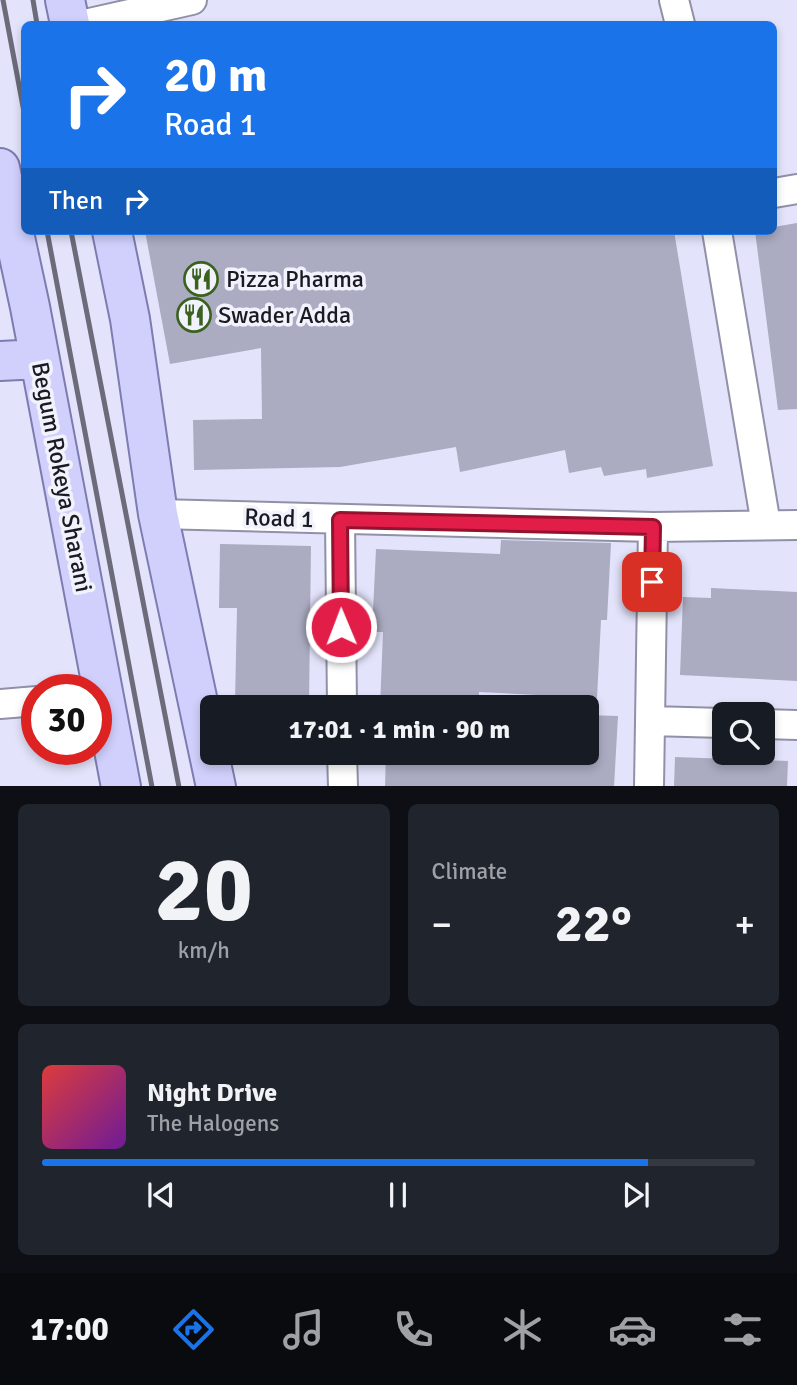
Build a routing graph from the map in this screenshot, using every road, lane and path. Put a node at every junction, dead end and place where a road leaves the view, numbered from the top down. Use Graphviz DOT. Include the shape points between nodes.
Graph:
graph roads {
  1 [pos="65,0"];
  2 [pos="192,0"];
  3 [pos="674,0"];
  4 [pos="69,21"];
  5 [pos="98,21"];
  6 [pos="679,21"];
  7 [pos="0,168"];
  8 [pos="797,189"];
  9 [pos="777,192"];
  10 [pos="113,235"];
  11 [pos="718,235"];
  12 [pos="15,308"];
  13 [pos="39,359"];
  14 [pos="0,361"];
  15 [pos="158,514"];
  16 [pos="340,520"];
  17 [pos="766,525"];
  18 [pos="797,525"];
  19 [pos="653,527"];
  20 [pos="96,674"];
  21 [pos="342,695"];
  22 [pos="21,702"];
  23 [pos="0,704"];
  24 [pos="650,721"];
  25 [pos="712,723"];
  26 [pos="775,724"];
  27 [pos="797,725"];
  28 [pos="112,747"];
  29 [pos="342,765"];
  30 [pos="121,786"];
  31 [pos="216,786"];
  32 [pos="342,786"];
  33 [pos="649,786"];
  1 -- 4 [label="main road"];
  2 -- 5 [label="street"];
  3 -- 6 [label="street"];
  7 -- 12 [label="main road, Begum Rokeya Sharani"];
  8 -- 9 [label="street"];
  10 -- 15 [label="main road" via="130,319"];
  11 -- 17 [label="street"];
  12 -- 13 [label="main road, Begum Rokeya Sharani"];
  13 -- 14 [label="main road"];
  13 -- 20 [label="main road, Begum Rokeya Sharani"];
  15 -- 16 [label="street, Road 1"];
  15 -- 31 [label="main road"];
  16 -- 19 [label="street, Road 1"];
  16 -- 21 [label="street"];
  17 -- 18 [label="street, Road 1"];
  17 -- 19 [label="street, Road 1"];
  19 -- 24 [label="street"];
  22 -- 23 [label="street"];
  24 -- 25 [label="street"];
  24 -- 33 [label="street"];
  26 -- 27 [label="street"];
  28 -- 30 [label="main road, Begum Rokeya Sharani"];
  29 -- 32 [label="street"];
}
